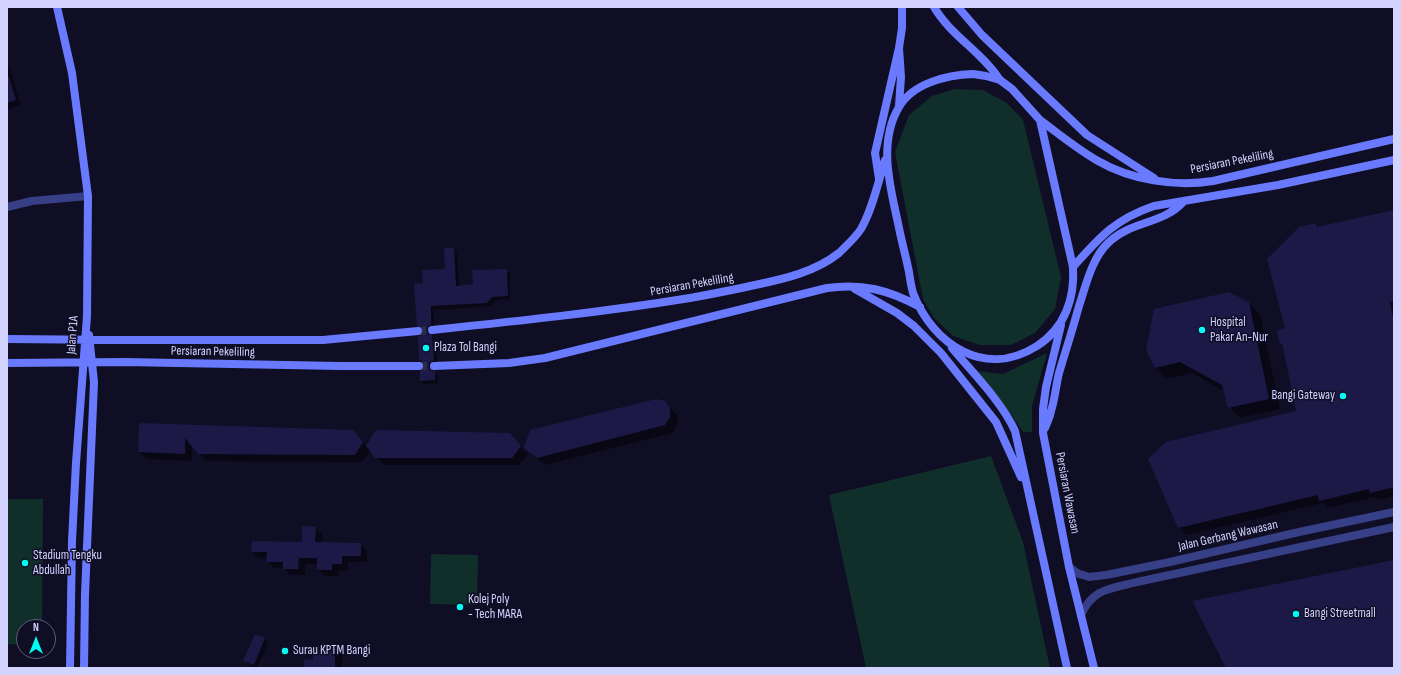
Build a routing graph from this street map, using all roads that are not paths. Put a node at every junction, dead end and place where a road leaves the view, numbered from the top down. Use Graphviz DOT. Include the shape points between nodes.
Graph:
graph roads {
  1 [pos="57,7"];
  2 [pos="902,7"];
  3 [pos="934,7"];
  4 [pos="958,7"];
  5 [pos="899,48"];
  6 [pos="1000,80"];
  7 [pos="899,106"];
  8 [pos="1040,120"];
  9 [pos="1394,139"];
  10 [pos="887,155"];
  11 [pos="1394,160"];
  12 [pos="879,180"];
  13 [pos="1158,180"];
  14 [pos="88,196"];
  15 [pos="1184,201"];
  16 [pos="7,207"];
  17 [pos="1072,267"];
  18 [pos="849,286"];
  19 [pos="920,307"];
  20 [pos="87,316"];
  21 [pos="1062,321"];
  22 [pos="432,330"];
  23 [pos="418,331"];
  24 [pos="7,339"];
  25 [pos="947,342"];
  26 [pos="7,363"];
  27 [pos="419,366"];
  28 [pos="434,366"];
  29 [pos="1043,433"];
  30 [pos="1027,488"];
  31 [pos="1394,512"];
  32 [pos="1394,527"];
  33 [pos="1069,567"];
  34 [pos="1081,616"];
  35 [pos="70,668"];
  36 [pos="84,668"];
  37 [pos="1067,668"];
  38 [pos="1094,668"];
  1 -- 14 [label="main road, Jalan P1A" via="72,74"];
  2 -- 5 [label="main road"];
  3 -- 6 [label="main road" via="948,26 983,58"];
  4 -- 13 [label="main road" via="982,35 1087,135"];
  5 -- 7 [label="main road"];
  5 -- 12 [label="main road" via="875,153"];
  6 -- 7 [label="main road" via="973,74 956,75 924,85 910,94"];
  6 -- 8 [label="main road, Persiaran Pekeliling" via="1012,89"];
  7 -- 10 [label="main road" via="889,133"];
  8 -- 13 [label="main road, Persiaran Pekeliling" via="1099,162 1121,172"];
  8 -- 17 [label="main road"];
  9 -- 13 [label="main road, Persiaran Pekeliling" via="1213,181 1185,183"];
  10 -- 12 [label="main road, Persiaran Pekeliling"];
  10 -- 19 [label="main road" via="892,193 913,292"];
  11 -- 15 [label="main road" via="1278,186"];
  12 -- 22 [label="main road, Persiaran Pekeliling" via="868,215 851,241 824,263 785,279 718,293 600,312"];
  14 -- 16 [label="street" via="32,201"];
  14 -- 20 [label="main road, Jalan P1A"];
  15 -- 17 [label="main road" via="1154,206 1123,219 1096,241"];
  15 -- 29 [label="main road" via="1166,216 1134,226 1119,234 1107,244 1098,257 1083,294 1059,374 1052,410"];
  17 -- 21 [label="main road" via="1072,292"];
  18 -- 19 [label="main road" via="880,290"];
  18 -- 28 [label="main road" via="813,290 545,358 509,363"];
  18 -- 30 [label="main road" via="864,292 897,313 914,326 940,353 996,422"];
  19 -- 25 [label="main road" via="934,329"];
  20 -- 35 [label="main road, Jalan P1A" via="72,541"];
  20 -- 36 [label="main road" via="94,382"];
  21 -- 25 [label="main road" via="1036,347 1003,358 969,354"];
  21 -- 29 [label="main road, Persiaran Wawasan" via="1046,387"];
  23 -- 24 [label="main road, Persiaran Pekeliling" via="323,340"];
  25 -- 30 [label="main road" via="1011,423"];
  26 -- 27 [label="main road, Persiaran Pekeliling"];
  29 -- 33 [label="main road, Persiaran Wawasan"];
  30 -- 37 [label="main road"];
  31 -- 33 [label="street, Jalan Gerbang Wawasan" via="1106,576 1083,576"];
  32 -- 34 [label="street, Jalan Gerbang Wawasan" via="1136,582 1094,595"];
  33 -- 34 [label="main road, Persiaran Wawasan"];
  34 -- 38 [label="main road, Persiaran Wawasan"];
}
